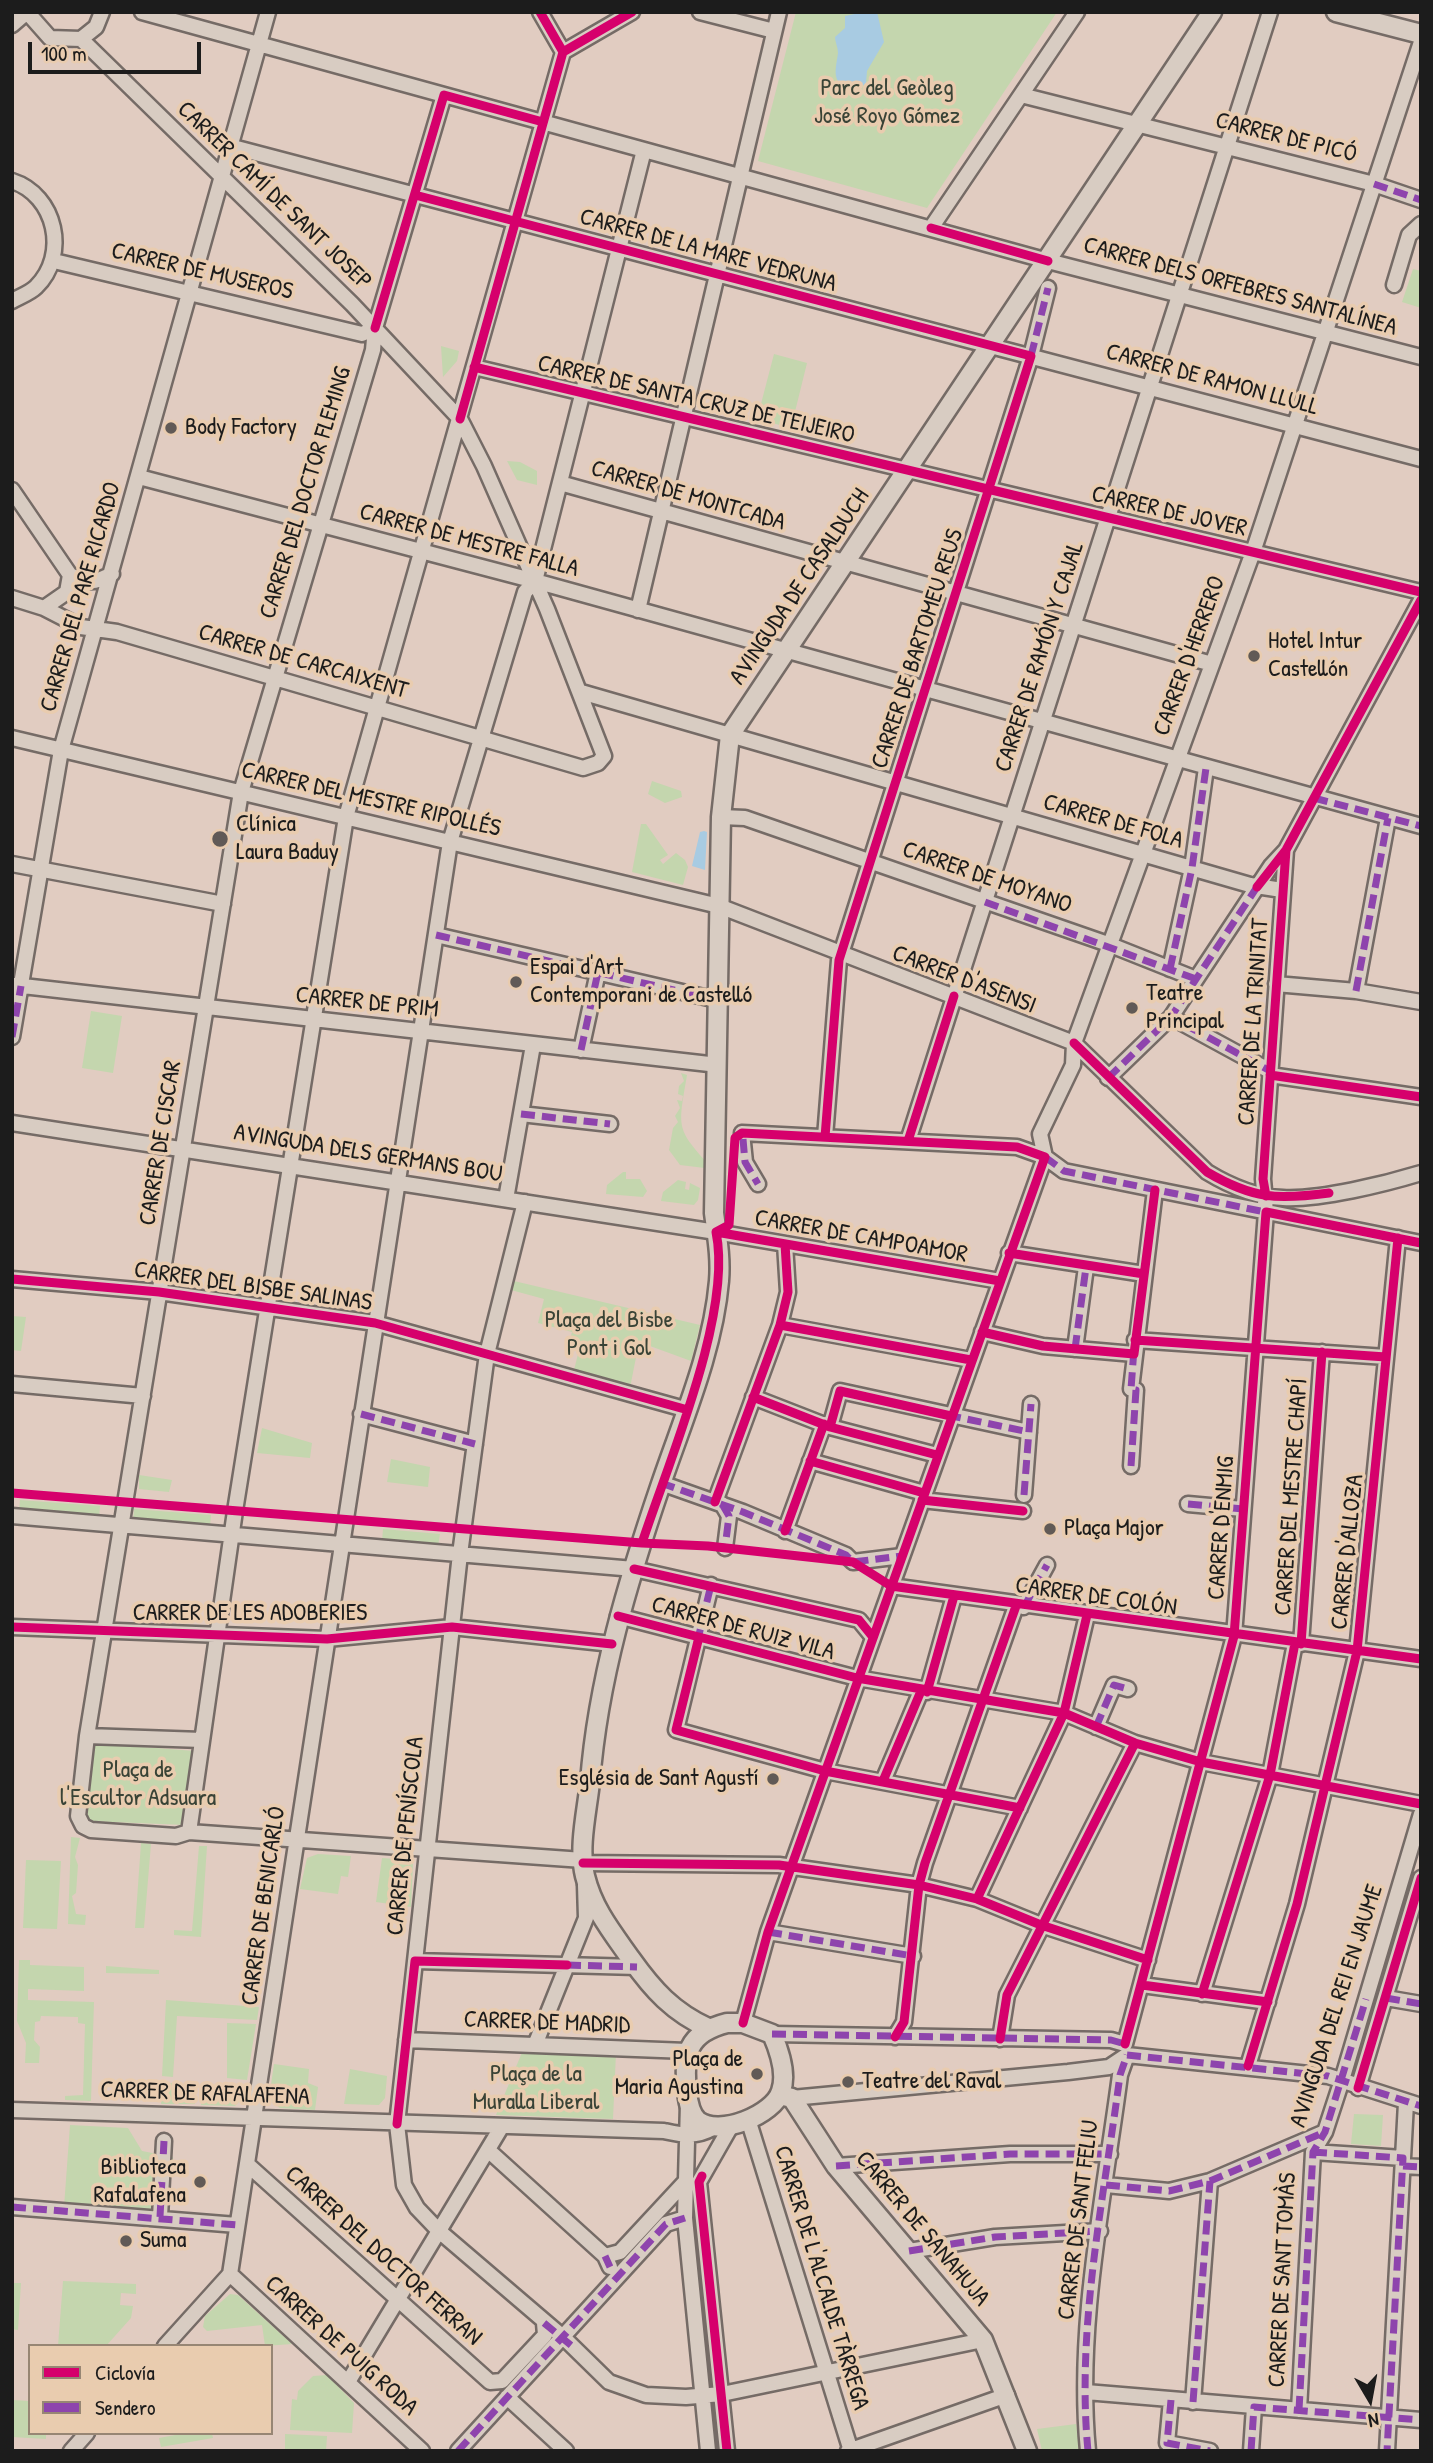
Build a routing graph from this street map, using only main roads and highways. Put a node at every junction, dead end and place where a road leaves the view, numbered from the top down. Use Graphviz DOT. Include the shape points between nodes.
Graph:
graph roads {
  1 [pos="1212,12"];
  2 [pos="1336,12"];
  3 [pos="1421,34"];
  4 [pos="708,2028"];
  5 [pos="786,2097"];
  6 [pos="1027,2451"];
  1 -- 4 [label="main road, AVINGUDA DE CASALDUCH" via="730,735 721,817 717,1000 714,1213 719,1282 688,1410 618,1616 593,1746 584,1867 597,1912 637,1967 681,2016"];
  2 -- 3 [label="main road"];
  4 -- 5 [label="main road" via="743,2023 772,2034"];
  4 -- 5 [label="main road" via="687,2051 684,2068 688,2103 697,2120 722,2127 748,2119"];
  5 -- 6 [label="main road, CARRER DE SANAHUJA" via="836,2166 983,2340"];
}
